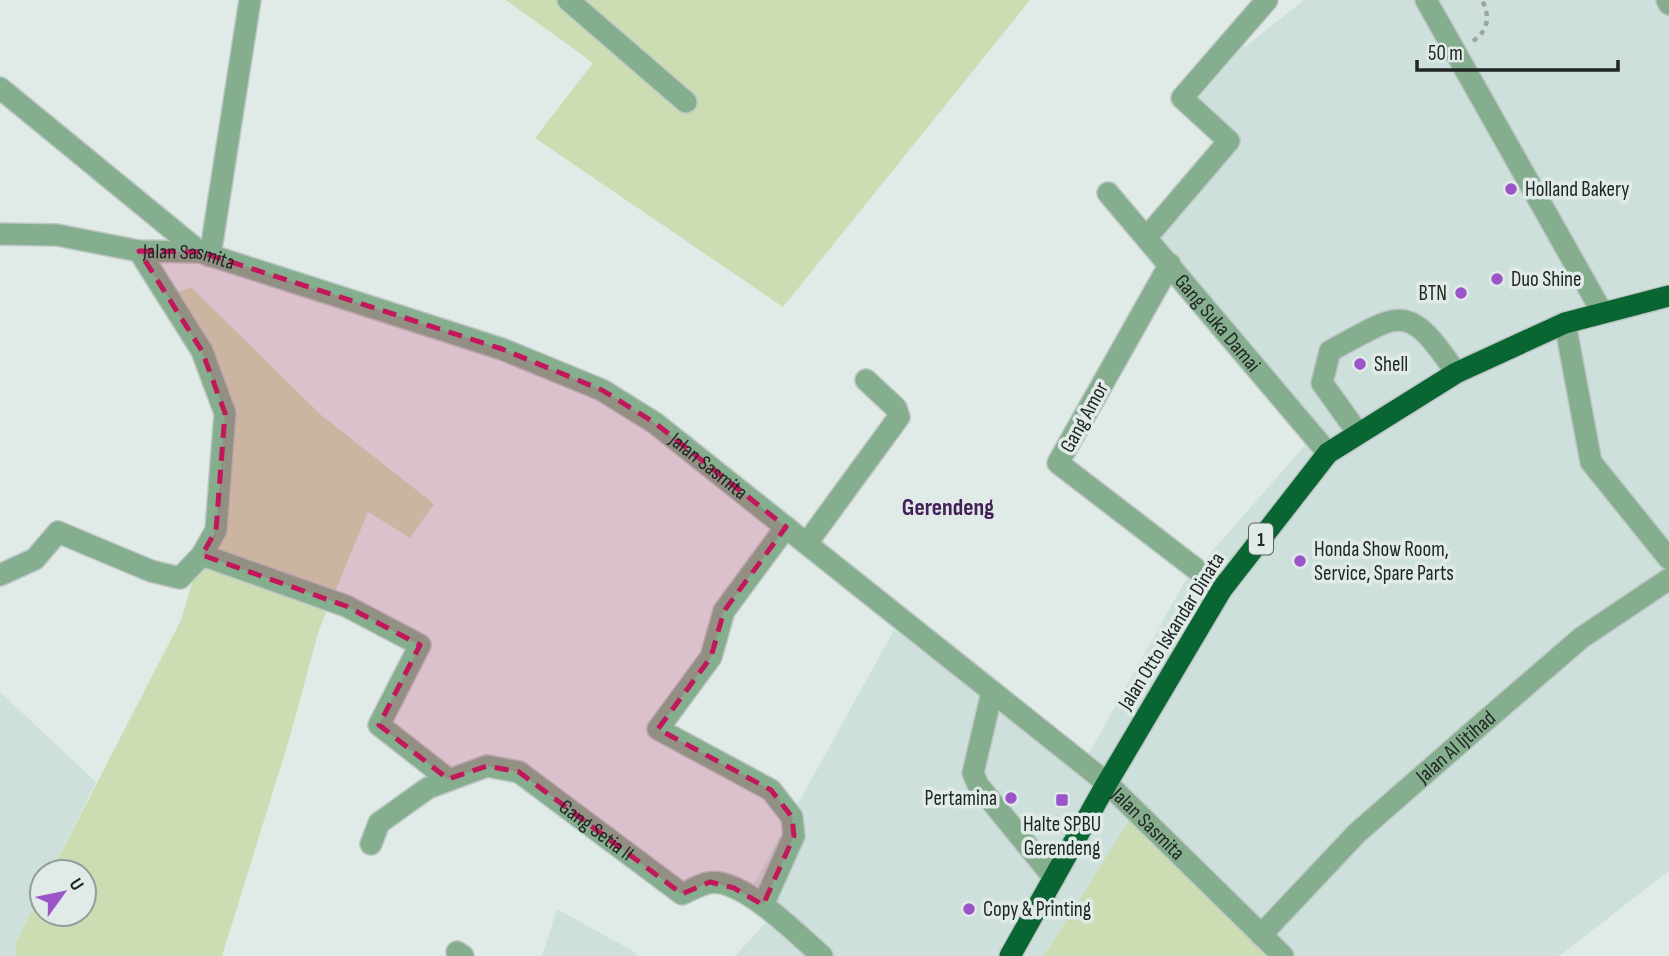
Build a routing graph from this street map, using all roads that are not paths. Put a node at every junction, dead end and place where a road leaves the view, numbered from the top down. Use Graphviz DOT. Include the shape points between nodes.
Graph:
graph roads {
  1 [pos="250,0"];
  2 [pos="568,0"];
  3 [pos="1267,0"];
  4 [pos="1426,0"];
  5 [pos="0,88"];
  6 [pos="686,102"];
  7 [pos="1108,193"];
  8 [pos="0,234"];
  9 [pos="1147,237"];
  10 [pos="145,251"];
  11 [pos="205,254"];
  12 [pos="1170,264"];
  13 [pos="1669,296"];
  14 [pos="1602,312"];
  15 [pos="1565,323"];
  16 [pos="1456,373"];
  17 [pos="866,380"];
  18 [pos="1358,433"];
  19 [pos="1328,453"];
  20 [pos="786,527"];
  21 [pos="807,543"];
  22 [pos="202,555"];
  23 [pos="1669,559"];
  24 [pos="0,575"];
  25 [pos="1669,579"];
  26 [pos="1222,589"];
  27 [pos="992,692"];
  28 [pos="447,779"];
  29 [pos="1107,783"];
  30 [pos="371,844"];
  31 [pos="1054,878"];
  32 [pos="763,905"];
  33 [pos="1261,935"];
  34 [pos="822,956"];
  35 [pos="1010,956"];
  36 [pos="1283,956"];
  1 -- 11 [label="street"];
  2 -- 6 [label="street"];
  3 -- 9 [label="street" via="1182,98 1229,141"];
  4 -- 14 [label="street"];
  5 -- 11 [label="street"];
  7 -- 9 [label="street, Gang Suka Damai"];
  8 -- 10 [label="street, Jalan Sasmita" via="57,235"];
  9 -- 12 [label="street, Gang Suka Damai"];
  10 -- 11 [label="street, Jalan Sasmita"];
  10 -- 22 [label="street" via="202,351 225,413 216,530"];
  11 -- 20 [label="street, Jalan Sasmita" via="502,349 603,390 655,423"];
  12 -- 19 [label="street, Gang Suka Damai"];
  12 -- 26 [label="street, Gang Amor" via="1058,463"];
  13 -- 14 [label="highway, Jalan Otto Iskandar Dinata / 1"];
  14 -- 15 [label="highway, Jalan Otto Iskandar Dinata / 1"];
  15 -- 16 [label="highway, Jalan Otto Iskandar Dinata / 1"];
  15 -- 23 [label="street" via="1591,462"];
  16 -- 18 [label="highway, Jalan Otto Iskandar Dinata / 1"];
  16 -- 18 [label="street" via="1431,335 1409,320 1385,321 1330,351 1322,383"];
  17 -- 21 [label="street" via="900,417"];
  18 -- 19 [label="highway, Jalan Otto Iskandar Dinata / 1"];
  19 -- 26 [label="highway, Jalan Otto Iskandar Dinata / 1"];
  20 -- 21 [label="street, Jalan Sasmita"];
  20 -- 32 [label="street" via="724,611 712,657 658,729 771,790 792,817 794,836"];
  21 -- 27 [label="street, Jalan Sasmita"];
  22 -- 24 [label="street" via="180,578 151,571 58,532 35,559"];
  22 -- 28 [label="street" via="345,606 420,645 379,725"];
  25 -- 33 [label="street, Jalan Al Ijtihad" via="1581,638 1485,721 1357,833"];
  26 -- 29 [label="highway, Jalan Otto Iskandar Dinata / 1"];
  27 -- 29 [label="street, Jalan Sasmita"];
  27 -- 31 [label="street" via="973,773"];
  28 -- 30 [label="street, Gang Setia II" via="379,823"];
  28 -- 32 [label="street, Gang Setia II" via="487,766 519,772 682,894 710,882 734,888"];
  29 -- 31 [label="highway, Jalan Otto Iskandar Dinata / 1"];
  29 -- 33 [label="street, Jalan Sasmita"];
  31 -- 35 [label="highway, Jalan Otto Iskandar Dinata / 1"];
  32 -- 34 [label="street, Gang Setia II"];
  33 -- 36 [label="street, Jalan Sasmita"];
}
